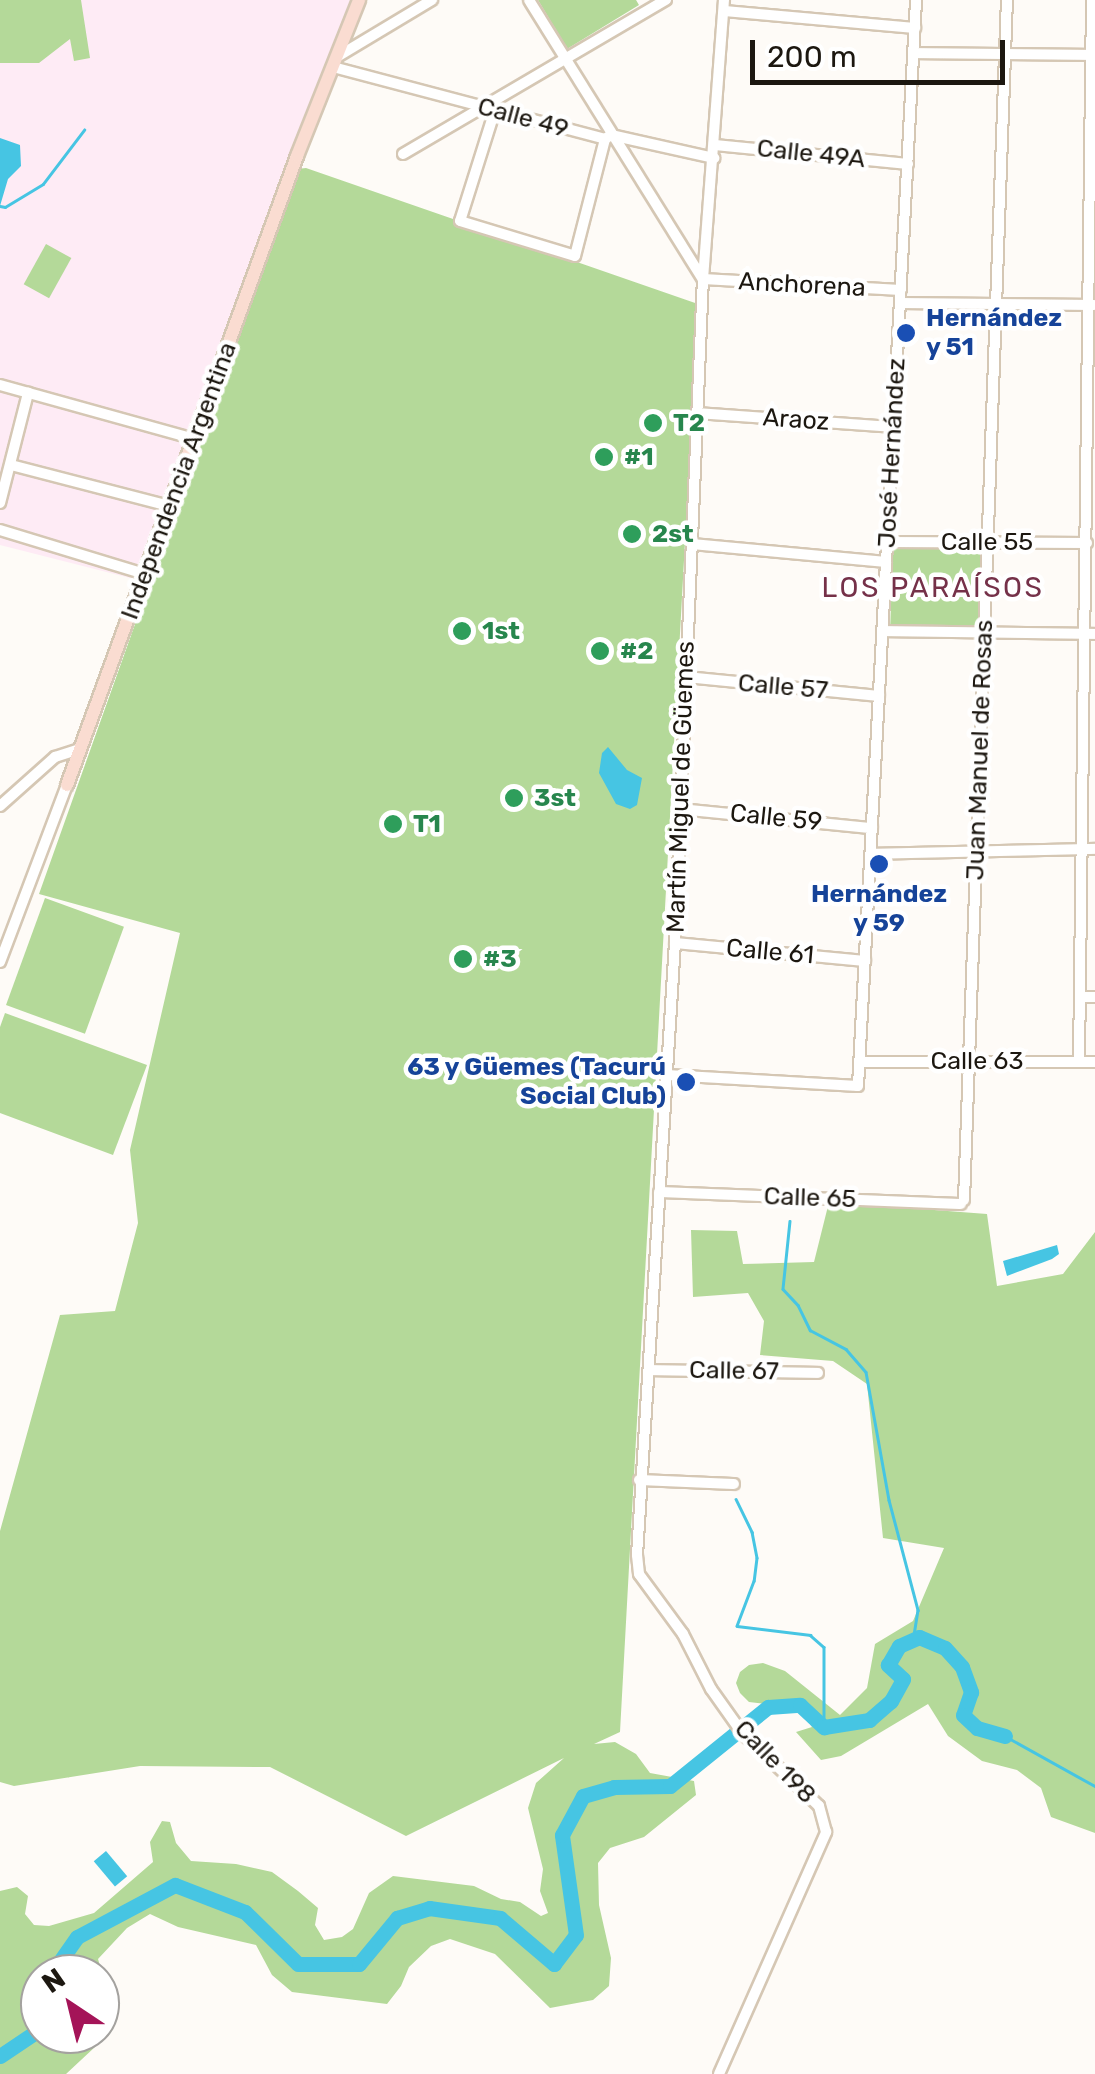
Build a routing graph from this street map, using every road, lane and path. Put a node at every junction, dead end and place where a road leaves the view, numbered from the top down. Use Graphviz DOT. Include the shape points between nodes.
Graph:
graph roads {
  1 [pos="359,0"];
  2 [pos="432,0"];
  3 [pos="529,0"];
  4 [pos="666,0"];
  5 [pos="916,0"];
  6 [pos="1007,0"];
  7 [pos="1092,0"];
  8 [pos="647,5"];
  9 [pos="724,6"];
  10 [pos="915,28"];
  11 [pos="914,54"];
  12 [pos="1005,54"];
  13 [pos="1092,55"];
  14 [pos="565,60"];
  15 [pos="335,62"];
  16 [pos="1093,68"];
  17 [pos="480,106"];
  18 [pos="494,110"];
  19 [pos="608,137"];
  20 [pos="715,145"];
  21 [pos="403,154"];
  22 [pos="714,158"];
  23 [pos="908,164"];
  24 [pos="703,279"];
  25 [pos="900,297"];
  26 [pos="996,304"];
  27 [pos="1092,305"];
  28 [pos="0,385"];
  29 [pos="28,393"];
  30 [pos="698,413"];
  31 [pos="894,427"];
  32 [pos="195,438"];
  33 [pos="11,464"];
  34 [pos="0,503"];
  35 [pos="170,506"];
  36 [pos="0,530"];
  37 [pos="888,542"];
  38 [pos="987,542"];
  39 [pos="1087,543"];
  40 [pos="692,544"];
  41 [pos="886,562"];
  42 [pos="145,574"];
  43 [pos="883,632"];
  44 [pos="984,632"];
  45 [pos="1089,634"];
  46 [pos="686,677"];
  47 [pos="879,696"];
  48 [pos="80,749"];
  49 [pos="67,785"];
  50 [pos="0,806"];
  51 [pos="680,809"];
  52 [pos="872,828"];
  53 [pos="1081,849"];
  54 [pos="1095,849"];
  55 [pos="976,853"];
  56 [pos="871,854"];
  57 [pos="675,943"];
  58 [pos="865,961"];
  59 [pos="0,962"];
  60 [pos="1095,996"];
  61 [pos="1080,997"];
  62 [pos="969,1061"];
  63 [pos="860,1062"];
  64 [pos="1080,1062"];
  65 [pos="1095,1062"];
  66 [pos="668,1075"];
  67 [pos="659,1192"];
  68 [pos="963,1202"];
  69 [pos="650,1370"];
  70 [pos="818,1373"];
  71 [pos="639,1480"];
  72 [pos="734,1484"];
  73 [pos="639,1574"];
  74 [pos="719,2074"];
  1 -- 15 [label="main road, Independencia Argentina"];
  2 -- 15 [label="street"];
  3 -- 14 [label="street"];
  4 -- 8 [label="street"];
  5 -- 10 [label="street, José Hernández"];
  6 -- 12 [label="street, Juan Manuel de Rosas"];
  7 -- 13 [label="street"];
  8 -- 14 [label="street"];
  9 -- 10 [label="street"];
  9 -- 20 [label="street, Martín Miguel de Güemes"];
  10 -- 11 [label="street, José Hernández"];
  11 -- 12 [label="street"];
  11 -- 23 [label="street, José Hernández"];
  12 -- 13 [label="street"];
  12 -- 26 [label="street, Juan Manuel de Rosas"];
  13 -- 16 [label="street"];
  14 -- 17 [label="street"];
  14 -- 19 [label="street"];
  15 -- 17 [label="street, Calle 49"];
  15 -- 32 [label="main road, Independencia Argentina"];
  16 -- 27 [label="street"];
  17 -- 18 [label="street, Calle 49"];
  17 -- 21 [label="street"];
  18 -- 19 [label="street, Calle 49"];
  18 -- 19 [label="street" via="460,221 576,256"];
  19 -- 22 [label="street, Calle 49"];
  19 -- 24 [label="street"];
  20 -- 22 [label="street, Martín Miguel de Güemes"];
  20 -- 23 [label="street, Calle 49A"];
  22 -- 24 [label="street, Martín Miguel de Güemes"];
  23 -- 25 [label="street, José Hernández"];
  24 -- 25 [label="street, Anchorena"];
  24 -- 30 [label="street, Martín Miguel de Güemes"];
  25 -- 26 [label="street, Anchorena"];
  25 -- 31 [label="street, José Hernández"];
  26 -- 27 [label="street, Anchorena"];
  26 -- 38 [label="street, Juan Manuel de Rosas"];
  27 -- 39 [label="street"];
  28 -- 29 [label="street"];
  29 -- 32 [label="street"];
  29 -- 33 [label="street"];
  30 -- 31 [label="street, Araoz"];
  30 -- 40 [label="street, Martín Miguel de Güemes"];
  31 -- 37 [label="street, José Hernández"];
  32 -- 35 [label="main road, Independencia Argentina"];
  33 -- 34 [label="street"];
  33 -- 35 [label="street"];
  35 -- 42 [label="main road, Independencia Argentina"];
  36 -- 42 [label="street"];
  37 -- 38 [label="street, Calle 55"];
  37 -- 41 [label="street, José Hernández"];
  38 -- 39 [label="street, Calle 55"];
  38 -- 44 [label="street, Juan Manuel de Rosas"];
  39 -- 45 [label="street"];
  40 -- 41 [label="street"];
  40 -- 46 [label="street, Martín Miguel de Güemes"];
  41 -- 43 [label="street, José Hernández"];
  42 -- 48 [label="main road, Independencia Argentina"];
  43 -- 44 [label="street"];
  43 -- 47 [label="street, José Hernández"];
  44 -- 45 [label="street"];
  44 -- 55 [label="street, Juan Manuel de Rosas"];
  45 -- 53 [label="street"];
  46 -- 47 [label="street, Calle 57"];
  46 -- 51 [label="street, Martín Miguel de Güemes"];
  47 -- 52 [label="street, José Hernández"];
  48 -- 49 [label="main road, Independencia Argentina"];
  48 -- 50 [label="street" via="55,757"];
  49 -- 59 [label="street, Independencia Argentina"];
  51 -- 52 [label="street, Calle 59"];
  51 -- 57 [label="street, Martín Miguel de Güemes"];
  52 -- 56 [label="street, José Hernández"];
  53 -- 54 [label="street"];
  53 -- 55 [label="street"];
  53 -- 61 [label="street"];
  55 -- 56 [label="street"];
  55 -- 62 [label="street, Juan Manuel de Rosas"];
  56 -- 58 [label="street, José Hernández"];
  57 -- 58 [label="street, Calle 61"];
  57 -- 66 [label="street, Martín Miguel de Güemes"];
  58 -- 63 [label="street, José Hernández"];
  60 -- 61 [label="street"];
  61 -- 64 [label="street"];
  62 -- 63 [label="street, Calle 63"];
  62 -- 64 [label="street, Calle 63"];
  62 -- 68 [label="street, Juan Manuel de Rosas"];
  63 -- 66 [label="street, José Hernández" via="858,1086"];
  64 -- 65 [label="street, Calle 63"];
  66 -- 67 [label="street, Martín Miguel de Güemes"];
  67 -- 68 [label="street, Calle 65"];
  67 -- 69 [label="street, Martín Miguel de Güemes"];
  69 -- 70 [label="street, Calle 67"];
  69 -- 71 [label="street, Martín Miguel de Güemes"];
  71 -- 72 [label="street"];
  71 -- 73 [label="street, Martín Miguel de Güemes"];
  73 -- 74 [label="street, Calle 198" via="743,1734 819,1806 826,1832"];
}
